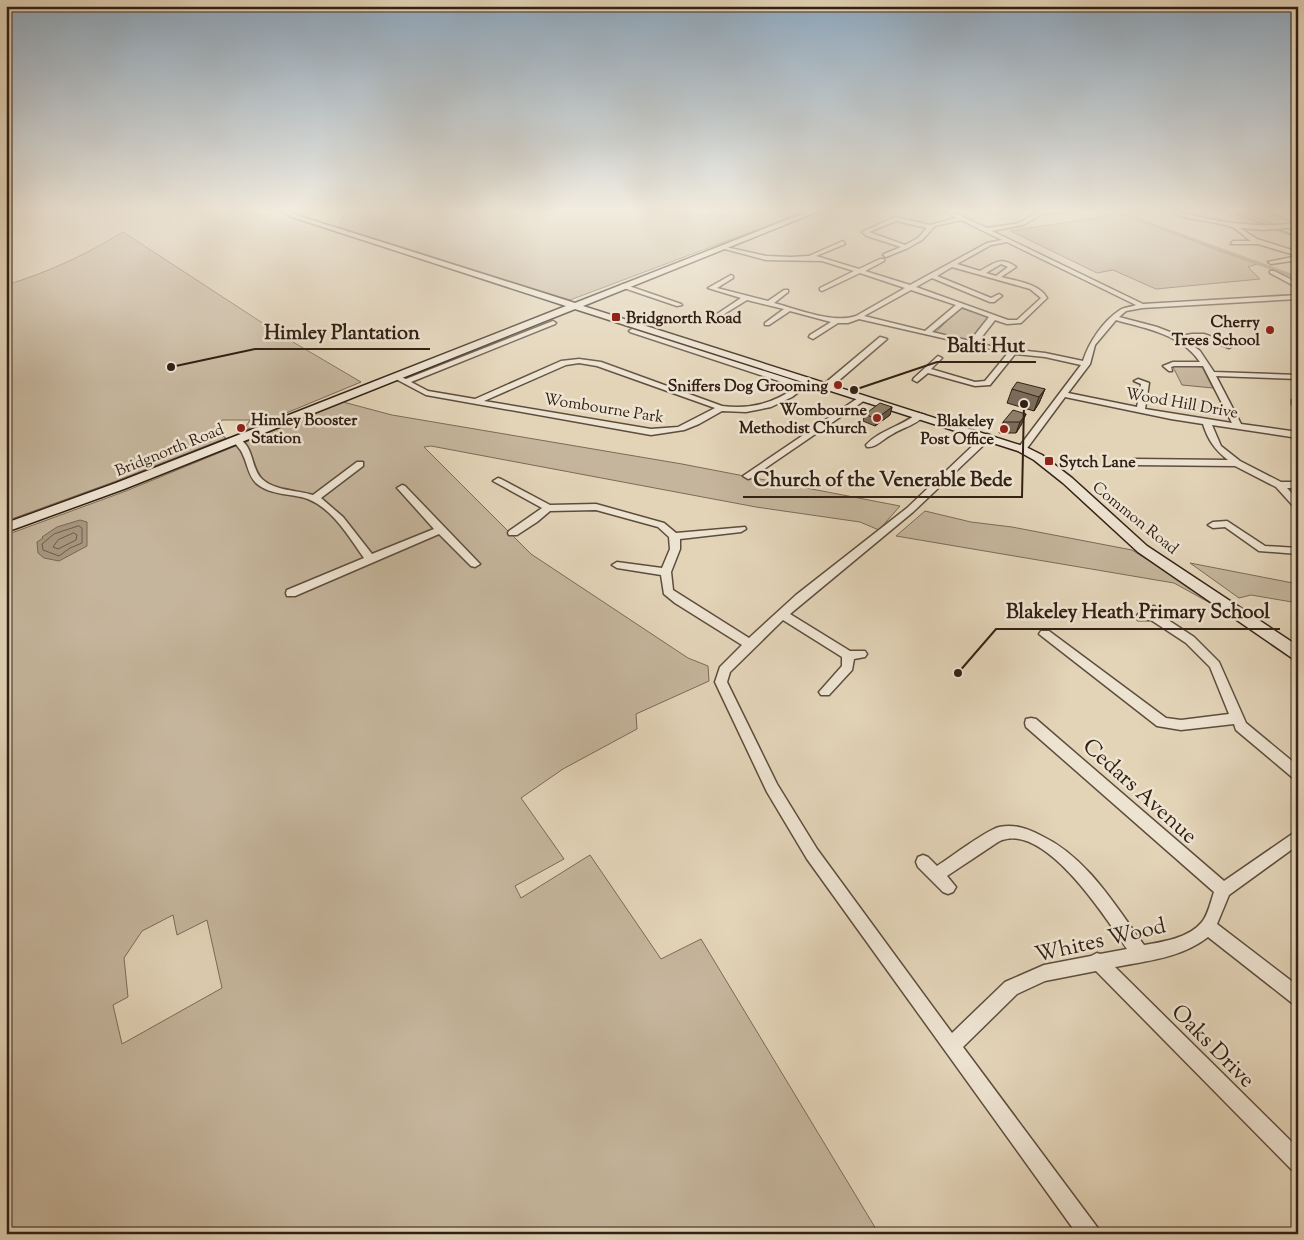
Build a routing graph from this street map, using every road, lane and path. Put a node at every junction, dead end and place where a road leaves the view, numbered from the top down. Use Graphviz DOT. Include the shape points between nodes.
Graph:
graph roads {
  1 [pos="458,268"];
  2 [pos="669,268"];
  3 [pos="853,268"];
  4 [pos="863,268"];
  5 [pos="947,268"];
  6 [pos="961,268"];
  7 [pos="991,268"];
  8 [pos="1012,268"];
  9 [pos="1065,268"];
  10 [pos="859,270"];
  11 [pos="1272,272"];
  12 [pos="980,274"];
  13 [pos="932,276"];
  14 [pos="731,278"];
  15 [pos="996,278"];
  16 [pos="623,286"];
  17 [pos="1298,286"];
  18 [pos="912,287"];
  19 [pos="822,289"];
  20 [pos="782,292"];
  21 [pos="999,296"];
  22 [pos="1298,297"];
  23 [pos="747,298"];
  24 [pos="675,302"];
  25 [pos="769,303"];
  26 [pos="961,304"];
  27 [pos="575,305"];
  28 [pos="1142,306"];
  29 [pos="789,309"];
  30 [pos="858,316"];
  31 [pos="712,317"];
  32 [pos="993,317"];
  33 [pos="1114,318"];
  34 [pos="766,322"];
  35 [pos="836,322"];
  36 [pos="553,323"];
  37 [pos="900,327"];
  38 [pos="928,333"];
  39 [pos="511,335"];
  40 [pos="813,337"];
  41 [pos="1178,339"];
  42 [pos="972,344"];
  43 [pos="1216,345"];
  44 [pos="1014,352"];
  45 [pos="938,358"];
  46 [pos="1086,364"];
  47 [pos="1204,364"];
  48 [pos="1169,369"];
  49 [pos="926,370"];
  50 [pos="1210,374"];
  51 [pos="1298,377"];
  52 [pos="400,380"];
  53 [pos="917,380"];
  54 [pos="1138,381"];
  55 [pos="806,383"];
  56 [pos="827,386"];
  57 [pos="1063,394"];
  58 [pos="864,398"];
  59 [pos="476,401"];
  60 [pos="721,408"];
  61 [pos="1141,411"];
  62 [pos="920,415"];
  63 [pos="1207,423"];
  64 [pos="1238,427"];
  65 [pos="1298,434"];
  66 [pos="987,437"];
  67 [pos="236,440"];
  68 [pos="870,441"];
  69 [pos="1022,449"];
  70 [pos="1134,462"];
  71 [pos="1237,463"];
  72 [pos="360,464"];
  73 [pos="755,475"];
  74 [pos="505,482"];
  75 [pos="1280,485"];
  76 [pos="1298,485"];
  77 [pos="402,488"];
  78 [pos="314,499"];
  79 [pos="1298,506"];
  80 [pos="548,508"];
  81 [pos="1213,525"];
  82 [pos="6,528"];
  83 [pos="741,529"];
  84 [pos="440,530"];
  85 [pos="513,534"];
  86 [pos="674,536"];
  87 [pos="1298,551"];
  88 [pos="370,559"];
  89 [pos="475,564"];
  90 [pos="621,570"];
  91 [pos="666,572"];
  92 [pos="291,593"];
  93 [pos="782,614"];
  94 [pos="1150,614"];
  95 [pos="1045,634"];
  96 [pos="750,644"];
  97 [pos="861,654"];
  98 [pos="1298,654"];
  99 [pos="848,655"];
  100 [pos="825,692"];
  101 [pos="1238,719"];
  102 [pos="1031,723"];
  103 [pos="1298,774"];
  104 [pos="1298,836"];
  105 [pos="923,862"];
  106 [pos="934,875"];
  107 [pos="948,887"];
  108 [pos="1223,890"];
  109 [pos="1208,927"];
  110 [pos="1140,954"];
  111 [pos="1097,961"];
  112 [pos="1298,997"];
  113 [pos="951,1046"];
  114 [pos="1298,1162"];
  115 [pos="1090,1234"];
  1 -- 27 [label="street, Common Road"];
  2 -- 16 [label="street, Bridgnorth Road"];
  3 -- 10 [label="street"];
  4 -- 10 [label="street"];
  5 -- 13 [label="street"];
  6 -- 12 [label="street"];
  7 -- 12 [label="street"];
  8 -- 15 [label="street"];
  9 -- 28 [label="street"];
  10 -- 18 [label="street"];
  10 -- 19 [label="street"];
  11 -- 17 [label="street"];
  12 -- 15 [label="street"];
  13 -- 18 [label="street"];
  13 -- 21 [label="street" via="992,301"];
  14 -- 23 [label="street" via="712,288"];
  15 -- 32 [label="street" via="1032,288 1044,298 1019,322"];
  16 -- 24 [label="street"];
  16 -- 27 [label="street, Bridgnorth Road"];
  18 -- 26 [label="street"];
  18 -- 30 [label="street"];
  20 -- 25 [label="street"];
  22 -- 28 [label="street"];
  23 -- 25 [label="street"];
  23 -- 31 [label="street"];
  25 -- 29 [label="street"];
  26 -- 32 [label="street"];
  26 -- 38 [label="street"];
  27 -- 39 [label="street, Bridgnorth Road"];
  27 -- 55 [label="street, Common Road" via="639,331"];
  28 -- 33 [label="street" via="1124,310"];
  29 -- 34 [label="street"];
  29 -- 35 [label="street"];
  30 -- 35 [label="street"];
  30 -- 37 [label="street"];
  32 -- 42 [label="street"];
  33 -- 41 [label="street"];
  33 -- 46 [label="street" via="1092,345"];
  35 -- 40 [label="street"];
  36 -- 39 [label="street"];
  37 -- 38 [label="street"];
  37 -- 56 [label="street"];
  38 -- 42 [label="street"];
  39 -- 52 [label="street, Bridgnorth Road"];
  41 -- 43 [label="street" via="1201,334 1226,345"];
  41 -- 47 [label="street" via="1194,348"];
  42 -- 44 [label="street"];
  44 -- 46 [label="street"];
  44 -- 49 [label="street" via="987,383 975,384"];
  45 -- 49 [label="street"];
  46 -- 57 [label="street"];
  47 -- 48 [label="street" via="1173,364 1167,366"];
  47 -- 50 [label="street"];
  49 -- 53 [label="street"];
  50 -- 51 [label="street"];
  50 -- 64 [label="street"];
  52 -- 59 [label="street, Wombourne Park" via="426,393"];
  52 -- 67 [label="street, Bridgnorth Road"];
  54 -- 61 [label="street" via="1146,383"];
  55 -- 56 [label="street, Common Road"];
  55 -- 60 [label="street, Wombourne Park" via="763,408 739,411"];
  56 -- 58 [label="street, Common Road"];
  57 -- 61 [label="street, Wood Hill Drive"];
  57 -- 69 [label="street"];
  58 -- 62 [label="street, Common Road"];
  58 -- 73 [label="street"];
  59 -- 60 [label="street, Wombourne Park" via="651,432 689,427"];
  59 -- 60 [label="street, Wombourne Park" via="564,363 579,361 598,364"];
  61 -- 63 [label="street, Wood Hill Drive"];
  62 -- 66 [label="street, Common Road"];
  62 -- 68 [label="street" via="911,424"];
  63 -- 64 [label="street, Wood Hill Drive"];
  63 -- 71 [label="street" via="1218,448"];
  64 -- 65 [label="street, Wood Hill Drive"];
  66 -- 69 [label="street, Common Road"];
  66 -- 93 [label="street" via="910,510"];
  67 -- 78 [label="street" via="247,453 252,472 263,484"];
  67 -- 82 [label="street, Bridgnorth Road"];
  69 -- 98 [label="street, Common Road" via="1059,475 1156,560 1188,578"];
  70 -- 71 [label="street"];
  71 -- 75 [label="street"];
  72 -- 78 [label="street"];
  74 -- 80 [label="street"];
  75 -- 76 [label="street"];
  75 -- 79 [label="street"];
  77 -- 84 [label="street"];
  78 -- 88 [label="street" via="327,507"];
  80 -- 85 [label="street"];
  80 -- 86 [label="street" via="609,510 657,523"];
  81 -- 87 [label="street" via="1230,526 1263,549"];
  83 -- 86 [label="street"];
  84 -- 88 [label="street"];
  84 -- 89 [label="street"];
  86 -- 91 [label="street" via="675,549"];
  88 -- 92 [label="street"];
  90 -- 91 [label="street"];
  91 -- 96 [label="street" via="668,591"];
  93 -- 96 [label="street"];
  93 -- 99 [label="street"];
  94 -- 101 [label="street" via="1190,640 1215,664"];
  95 -- 101 [label="street" via="1162,722 1185,726"];
  96 -- 113 [label="street" via="724,670 721,682 764,772 812,854"];
  97 -- 99 [label="street"];
  99 -- 100 [label="street" via="848,667"];
  101 -- 103 [label="street" via="1245,730"];
  102 -- 108 [label="street, Cedars Avenue"];
  104 -- 108 [label="street"];
  105 -- 106 [label="street"];
  106 -- 107 [label="street"];
  106 -- 110 [label="street" via="999,834 1016,832 1030,837 1071,863 1096,891"];
  108 -- 109 [label="street"];
  109 -- 110 [label="street, Whites Wood" via="1172,948"];
  109 -- 112 [label="street"];
  110 -- 111 [label="street, Whites Wood"];
  111 -- 113 [label="street, Whites Wood" via="1044,973 1011,988"];
  111 -- 114 [label="street, Oaks Drive"];
  113 -- 115 [label="street"];
}
